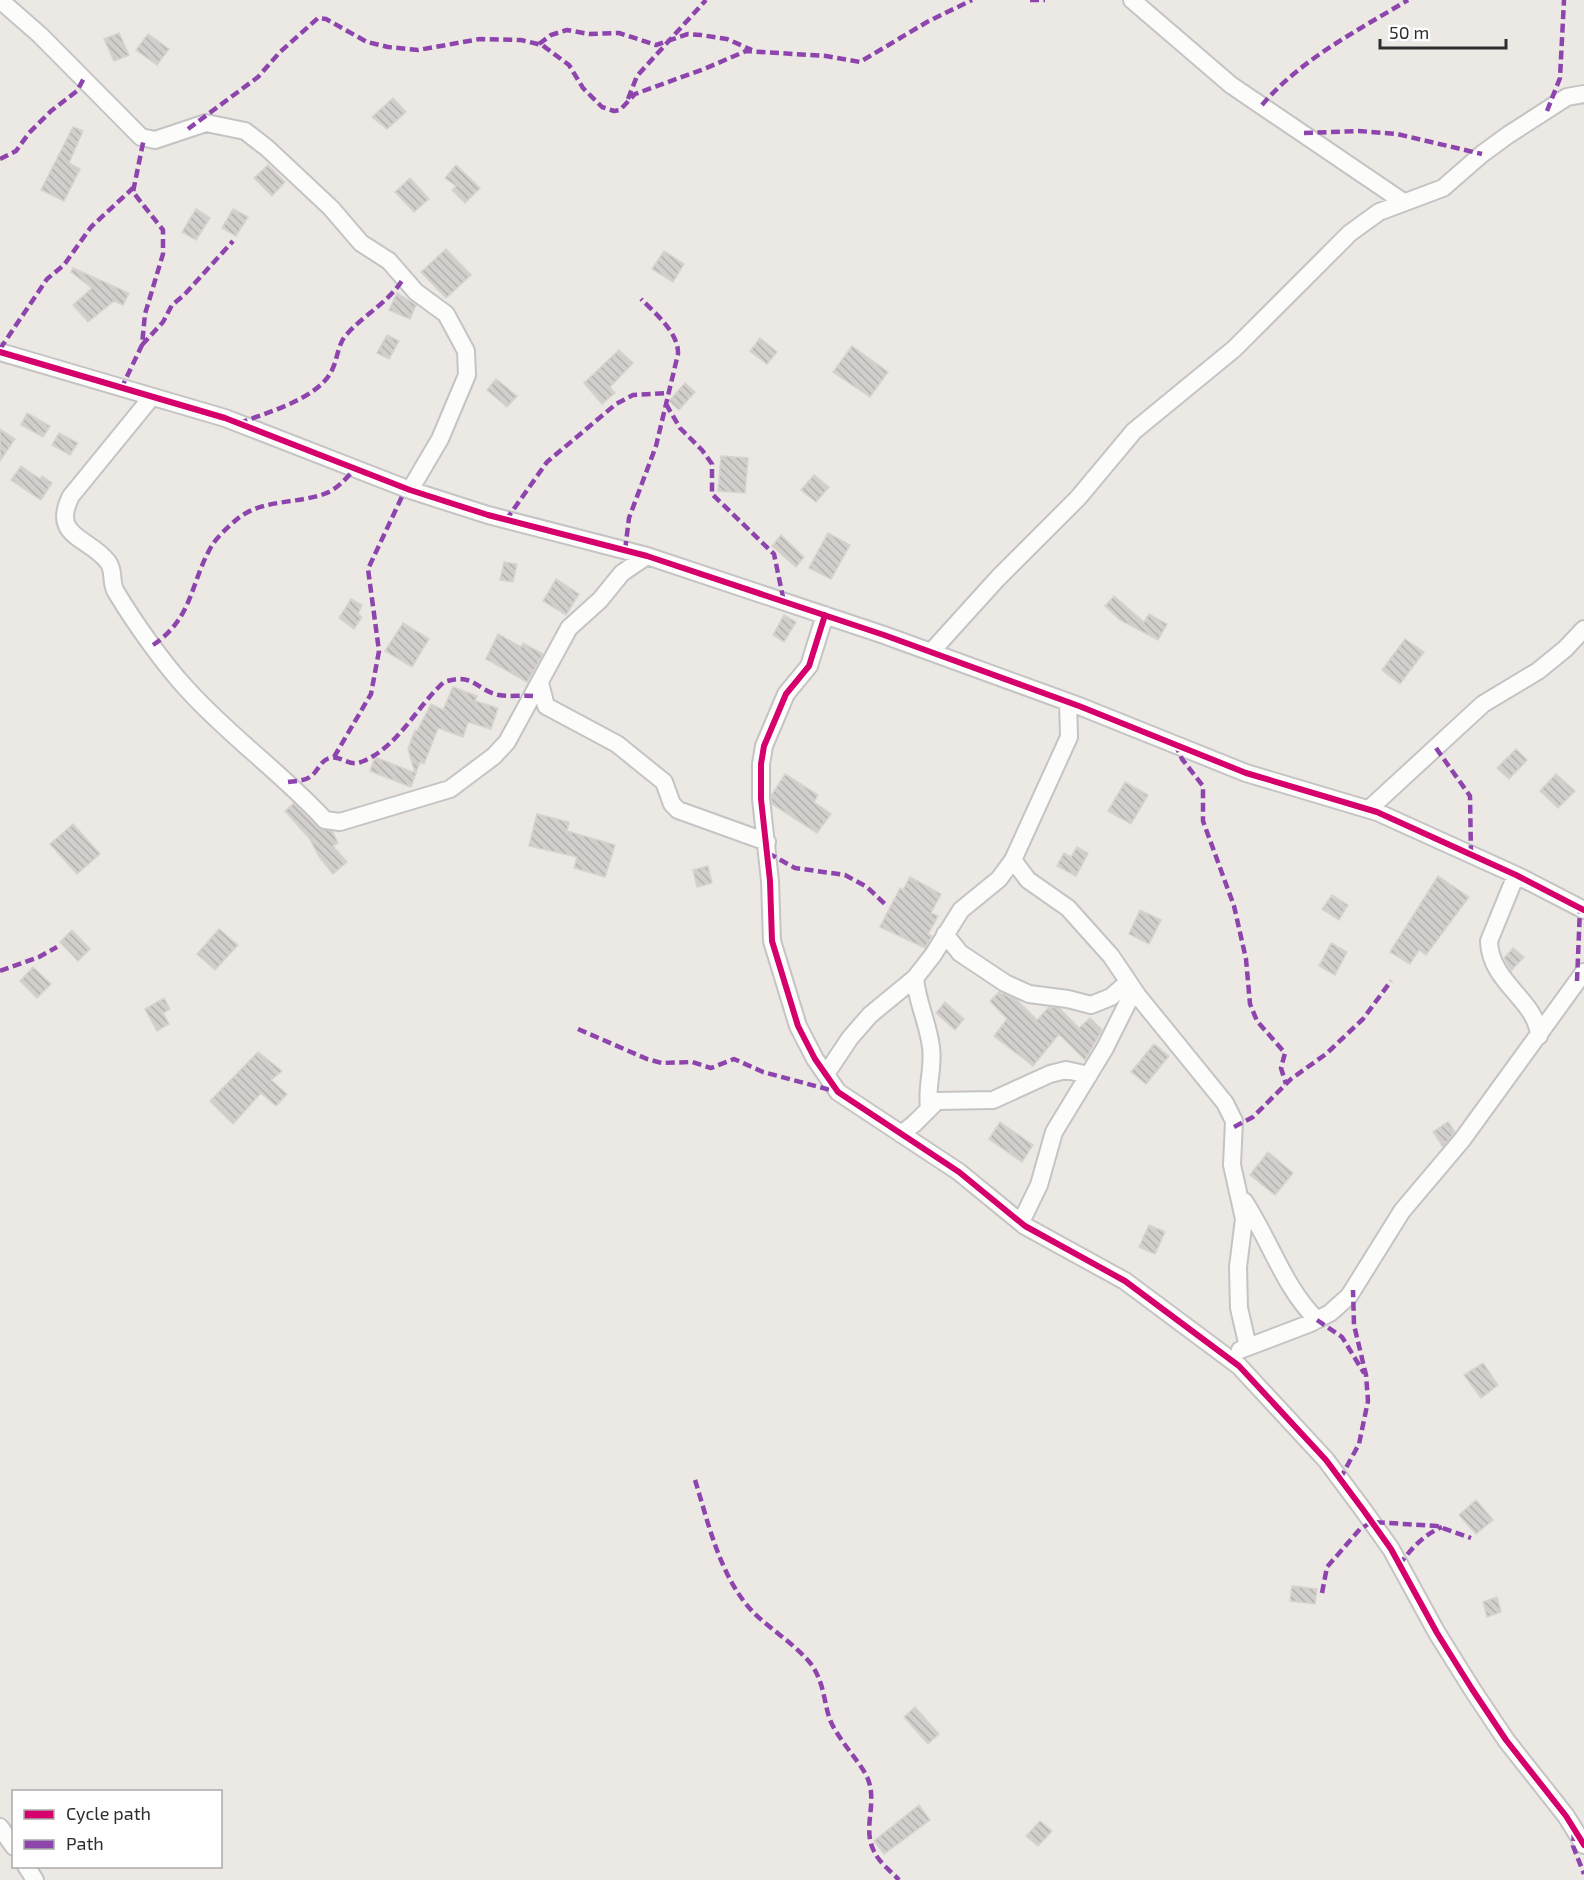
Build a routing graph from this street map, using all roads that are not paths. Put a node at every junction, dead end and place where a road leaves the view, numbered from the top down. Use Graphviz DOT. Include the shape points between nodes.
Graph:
graph roads {
  1 [pos="0,0"];
  2 [pos="1132,0"];
  3 [pos="1584,94"];
  4 [pos="1402,201"];
  5 [pos="0,352"];
  6 [pos="151,398"];
  7 [pos="410,490"];
  8 [pos="647,556"];
  9 [pos="825,615"];
  10 [pos="1584,630"];
  11 [pos="930,652"];
  12 [pos="540,683"];
  13 [pos="1068,702"];
  14 [pos="1369,809"];
  15 [pos="767,842"];
  16 [pos="1013,860"];
  17 [pos="1516,875"];
  18 [pos="1584,910"];
  19 [pos="945,934"];
  20 [pos="1584,972"];
  21 [pos="915,978"];
  22 [pos="1131,986"];
  23 [pos="1539,1036"];
  24 [pos="826,1074"];
  25 [pos="1089,1075"];
  26 [pos="929,1107"];
  27 [pos="901,1134"];
  28 [pos="1241,1196"];
  29 [pos="1021,1222"];
  30 [pos="1317,1320"];
  31 [pos="1248,1347"];
  32 [pos="1225,1355"];
  33 [pos="0,1827"];
  34 [pos="12,1844"];
  35 [pos="1584,1845"];
  1 -- 7 [label="street" via="141,137 155,140 212,123 237,128 257,138 332,208 361,243 389,261 416,292 446,314 466,351 467,375 440,439"];
  2 -- 4 [label="street" via="1231,86"];
  3 -- 4 [label="street" via="1567,97 1508,135 1443,188"];
  4 -- 11 [label="street" via="1350,233 1234,349 1134,431 1078,498"];
  5 -- 6 [label="street"];
  6 -- 7 [label="street" via="225,418"];
  6 -- 12 [label="street" via="71,496 65,512 66,524 107,561 116,593 185,687 325,820 340,822 450,789 500,750"];
  7 -- 8 [label="street" via="488,515"];
  8 -- 9 [label="street"];
  8 -- 12 [label="street" via="622,573 569,628"];
  9 -- 11 [label="street"];
  9 -- 15 [label="street" via="809,666 789,689 764,746 761,800"];
  10 -- 14 [label="street" via="1538,670 1484,704"];
  11 -- 13 [label="street"];
  12 -- 15 [label="street" via="546,706 616,744 664,782 678,810"];
  13 -- 14 [label="street" via="1246,772"];
  13 -- 16 [label="street" via="1069,737"];
  14 -- 17 [label="street"];
  15 -- 24 [label="street" via="775,956 798,1026"];
  16 -- 19 [label="street" via="999,879 961,910"];
  16 -- 22 [label="street" via="1028,880 1068,908 1111,956"];
  17 -- 18 [label="street"];
  17 -- 23 [label="street" via="1489,941 1489,952 1507,985 1536,1019"];
  19 -- 21 [label="street"];
  19 -- 22 [label="street" via="960,953 1029,994 1091,1005"];
  20 -- 23 [label="street"];
  21 -- 24 [label="street" via="870,1015"];
  21 -- 26 [label="street" via="931,1046"];
  22 -- 25 [label="street"];
  22 -- 28 [label="street" via="1225,1103 1234,1121 1232,1165"];
  23 -- 30 [label="street" via="1462,1140 1402,1211 1349,1296"];
  24 -- 27 [label="street" via="838,1092"];
  25 -- 26 [label="street" via="1066,1071 1033,1081 993,1101 945,1100"];
  25 -- 29 [label="street" via="1054,1132 1039,1185"];
  26 -- 27 [label="street" via="922,1118"];
  27 -- 29 [label="street" via="959,1172"];
  28 -- 30 [label="street" via="1274,1259"];
  28 -- 31 [label="street" via="1244,1219 1239,1251 1239,1308"];
  29 -- 32 [label="street" via="1125,1281"];
  30 -- 31 [label="street"];
  31 -- 32 [label="street"];
  32 -- 35 [label="street" via="1326,1460 1364,1511 1391,1549 1472,1689"];
  33 -- 34 [label="street"];
}
